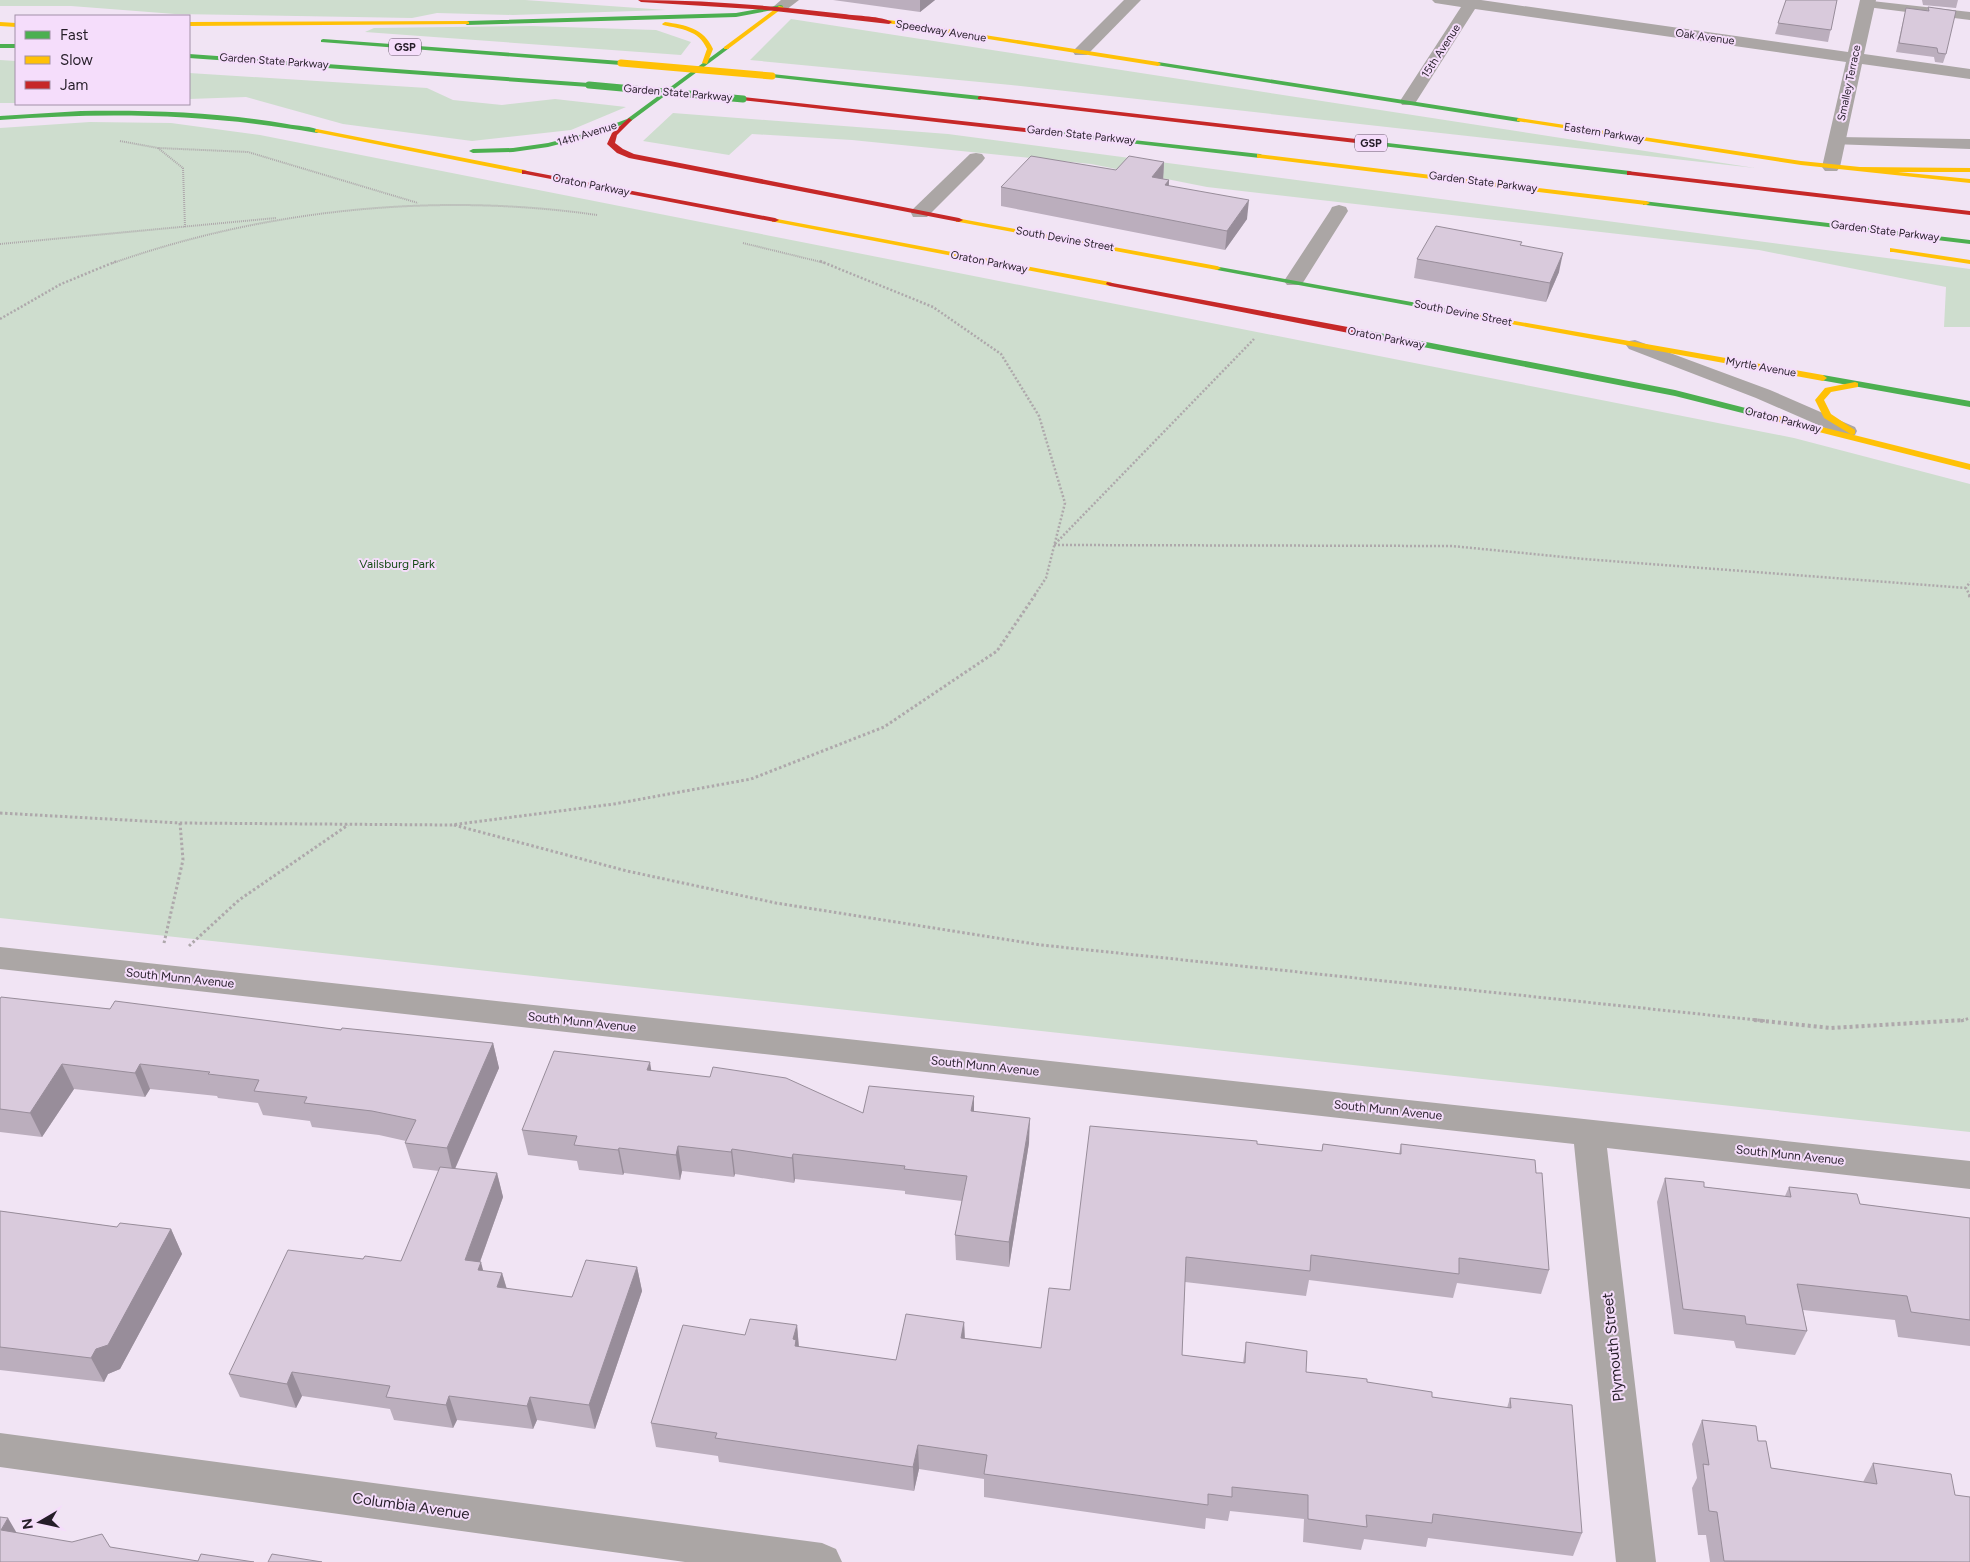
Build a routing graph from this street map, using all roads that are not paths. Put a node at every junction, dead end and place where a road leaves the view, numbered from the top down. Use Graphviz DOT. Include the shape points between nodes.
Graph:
graph roads {
  1 [pos="640,0"];
  2 [pos="1133,0"];
  3 [pos="1440,0"];
  4 [pos="1472,2"];
  5 [pos="1867,2"];
  6 [pos="786,4"];
  7 [pos="1970,16"];
  8 [pos="568,19"];
  9 [pos="0,23"];
  10 [pos="15,24"];
  11 [pos="190,24"];
  12 [pos="190,34"];
  13 [pos="234,36"];
  14 [pos="308,40"];
  15 [pos="0,46"];
  16 [pos="15,46"];
  17 [pos="1081,52"];
  18 [pos="190,56"];
  19 [pos="1855,58"];
  20 [pos="705,63"];
  21 [pos="1970,74"];
  22 [pos="1239,76"];
  23 [pos="1408,102"];
  24 [pos="0,110"];
  25 [pos="120,110"];
  26 [pos="0,118"];
  27 [pos="629,120"];
  28 [pos="1837,141"];
  29 [pos="1970,144"];
  30 [pos="402,148"];
  31 [pos="976,158"];
  32 [pos="677,166"];
  33 [pos="635,167"];
  34 [pos="1831,167"];
  35 [pos="1970,170"];
  36 [pos="1415,174"];
  37 [pos="615,177"];
  38 [pos="1970,181"];
  39 [pos="623,192"];
  40 [pos="1339,211"];
  41 [pos="920,212"];
  42 [pos="1970,213"];
  43 [pos="1756,228"];
  44 [pos="1970,242"];
  45 [pos="1882,248"];
  46 [pos="1970,262"];
  47 [pos="1294,281"];
  48 [pos="1553,330"];
  49 [pos="1632,344"];
  50 [pos="1866,385"];
  51 [pos="1970,404"];
  52 [pos="1877,443"];
  53 [pos="1970,467"];
  54 [pos="0,958"];
  55 [pos="1589,1132"];
  56 [pos="1970,1175"];
  57 [pos="0,1450"];
  58 [pos="822,1562"];
  59 [pos="1636,1562"];
  1 -- 6 [label="main road, Speedway Avenue"];
  2 -- 17 [label="street"];
  3 -- 4 [label="street, Oak Avenue"];
  4 -- 19 [label="street, Oak Avenue"];
  4 -- 23 [label="street, 15th Avenue"];
  5 -- 7 [label="lane"];
  5 -- 19 [label="street, Smalley Terrace"];
  6 -- 8 [label="main road" via="736,15"];
  6 -- 17 [label="main road, Speedway Avenue"];
  6 -- 20 [label="main road, 14th Avenue"];
  8 -- 11 [label="main road" via="380,24"];
  8 -- 20 [label="main road" via="651,23 687,29 703,36 710,44"];
  9 -- 10 [label="main road"];
  12 -- 13 [label="main road, Garden State Parkway"];
  14 -- 42 [label="main road, Garden State Parkway / GSP, bridge" via="772,76 1094,110"];
  15 -- 16 [label="main road"];
  17 -- 22 [label="main road, Speedway Avenue"];
  18 -- 36 [label="main road, Garden State Parkway / GSP, bridge" via="743,99"];
  19 -- 21 [label="street, Oak Avenue"];
  19 -- 28 [label="street, Smalley Terrace"];
  20 -- 27 [label="main road, 14th Avenue"];
  22 -- 23 [label="main road, Eastern Parkway"];
  23 -- 34 [label="main road, Eastern Parkway"];
  24 -- 25 [label="main road"];
  25 -- 26 [label="main road, Oraton Parkway"];
  25 -- 30 [label="main road, Oraton Parkway" via="235,117"];
  27 -- 30 [label="main road, 14th Avenue" via="582,138 530,148 476,151"];
  27 -- 32 [label="main road, South Devine Street" via="614,134 611,144 615,148"];
  28 -- 29 [label="lane"];
  28 -- 34 [label="street, Smalley Terrace"];
  30 -- 39 [label="main road, Oraton Parkway"];
  31 -- 41 [label="street"];
  32 -- 33 [label="main road" via="653,164"];
  32 -- 41 [label="main road, South Devine Street"];
  34 -- 35 [label="main road, Eastern Parkway"];
  34 -- 38 [label="main road"];
  36 -- 43 [label="main road"];
  36 -- 44 [label="main road, Garden State Parkway / GSP"];
  37 -- 39 [label="main road" via="615,185"];
  39 -- 52 [label="main road, Oraton Parkway" via="1675,393"];
  40 -- 47 [label="street"];
  41 -- 47 [label="main road, South Devine Street"];
  45 -- 46 [label="main road"];
  47 -- 48 [label="main road, South Devine Street"];
  48 -- 49 [label="main road, Myrtle Avenue"];
  49 -- 50 [label="main road, Myrtle Avenue"];
  49 -- 52 [label="lane"];
  50 -- 51 [label="main road, Myrtle Avenue"];
  50 -- 52 [label="main road" via="1828,390 1819,400 1820,407 1832,420"];
  52 -- 53 [label="main road, Oraton Parkway"];
  54 -- 55 [label="street, South Munn Avenue"];
  55 -- 56 [label="street, South Munn Avenue"];
  55 -- 59 [label="street, Plymouth Street"];
  57 -- 58 [label="street, Columbia Avenue"];
}
